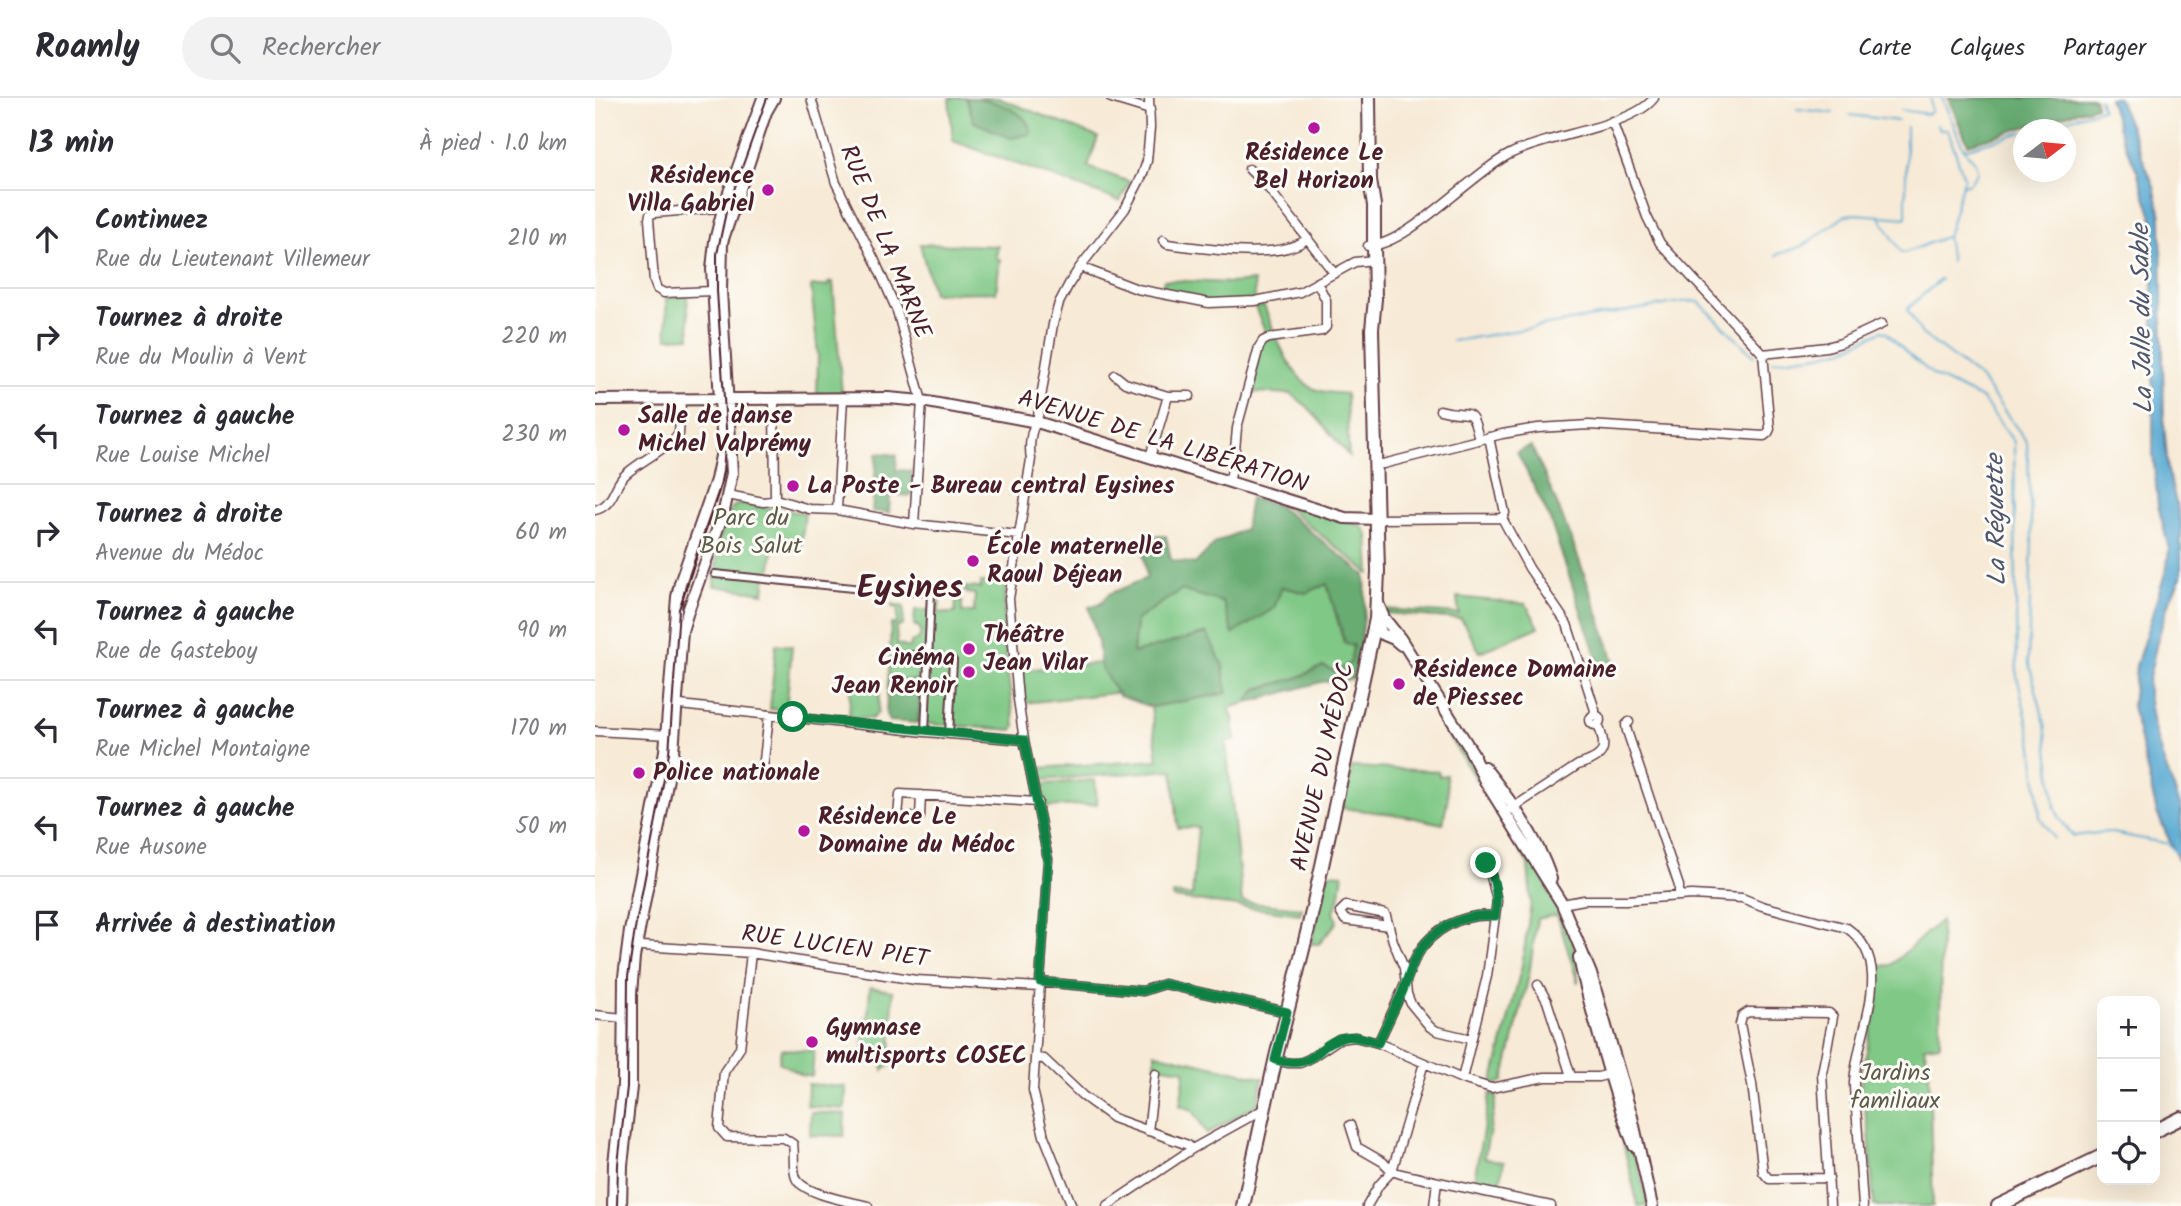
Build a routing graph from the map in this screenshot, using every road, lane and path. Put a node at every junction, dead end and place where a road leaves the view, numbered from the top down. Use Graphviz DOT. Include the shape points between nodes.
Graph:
graph roads {
  1 [pos="762,98"];
  2 [pos="774,98"];
  3 [pos="811,98"];
  4 [pos="1111,98"];
  5 [pos="1149,98"];
  6 [pos="1369,98"];
  7 [pos="1654,98"];
  8 [pos="1150,110"];
  9 [pos="1612,121"];
  10 [pos="1249,169"];
  11 [pos="726,212"];
  12 [pos="1308,238"];
  13 [pos="1163,240"];
  14 [pos="1371,246"];
  15 [pos="1371,260"];
  16 [pos="1080,267"];
  17 [pos="1334,273"];
  18 [pos="1317,282"];
  19 [pos="713,292"];
  20 [pos="1882,324"];
  21 [pos="1763,354"];
  22 [pos="1115,374"];
  23 [pos="1168,396"];
  24 [pos="1190,396"];
  25 [pos="843,398"];
  26 [pos="724,399"];
  27 [pos="774,399"];
  28 [pos="595,400"];
  29 [pos="681,400"];
  30 [pos="922,401"];
  31 [pos="1440,410"];
  32 [pos="1037,422"];
  33 [pos="1489,437"];
  34 [pos="1479,440"];
  35 [pos="1150,457"];
  36 [pos="1375,464"];
  37 [pos="1229,482"];
  38 [pos="729,495"];
  39 [pos="775,500"];
  40 [pos="595,510"];
  41 [pos="837,510"];
  42 [pos="1501,518"];
  43 [pos="1377,519"];
  44 [pos="914,524"];
  45 [pos="1019,535"];
  46 [pos="715,574"];
  47 [pos="1378,603"];
  48 [pos="1377,619"];
  49 [pos="1382,634"];
  50 [pos="1372,645"];
  51 [pos="1406,649"];
  52 [pos="896,654"];
  53 [pos="928,657"];
  54 [pos="674,704"];
  55 [pos="769,715"];
  56 [pos="1629,722"];
  57 [pos="595,731"];
  58 [pos="925,732"];
  59 [pos="949,734"];
  60 [pos="671,735"];
  61 [pos="1024,740"];
  62 [pos="763,769"];
  63 [pos="921,795"];
  64 [pos="1038,802"];
  65 [pos="1509,810"];
  66 [pos="1482,860"];
  67 [pos="1679,896"];
  68 [pos="1562,904"];
  69 [pos="1495,916"];
  70 [pos="1389,926"];
  71 [pos="633,940"];
  72 [pos="751,953"];
  73 [pos="1406,981"];
  74 [pos="1040,985"];
  75 [pos="1538,985"];
  76 [pos="1287,1012"];
  77 [pos="595,1015"];
  78 [pos="623,1018"];
  79 [pos="1471,1039"];
  80 [pos="1378,1043"];
  81 [pos="1035,1058"];
  82 [pos="1275,1060"];
  83 [pos="1424,1063"];
  84 [pos="1615,1073"];
  85 [pos="1155,1074"];
  86 [pos="1571,1076"];
  87 [pos="1462,1079"];
  88 [pos="1264,1110"];
  89 [pos="2181,1118"];
  90 [pos="1350,1125"];
  91 [pos="2160,1128"];
  92 [pos="1148,1131"];
  93 [pos="1192,1149"];
  94 [pos="2097,1158"];
  95 [pos="1392,1171"];
  96 [pos="1829,1178"];
  97 [pos="1437,1182"];
  98 [pos="613,1206"];
  99 [pos="621,1206"];
  100 [pos="868,1206"];
  101 [pos="1072,1206"];
  102 [pos="1107,1206"];
  103 [pos="1243,1206"];
  104 [pos="1367,1206"];
  105 [pos="1434,1206"];
  106 [pos="1551,1206"];
  107 [pos="1653,1206"];
  108 [pos="1830,1206"];
  109 [pos="1863,1206"];
  110 [pos="1998,1206"];
  1 -- 11 [label="street"];
  2 -- 11 [label="street"];
  3 -- 30 [label="street, RUE DE LA MARNE" via="836,183 897,311"];
  4 -- 8 [label="street"];
  5 -- 8 [label="street"];
  6 -- 14 [label="main road, AVENUE DU MÉDOC" via="1374,205"];
  7 -- 9 [label="street" via="1640,111"];
  8 -- 16 [label="street" via="1149,149 1142,176 1125,209"];
  9 -- 14 [label="street" via="1513,152 1402,234"];
  9 -- 21 [label="street" via="1660,243"];
  10 -- 12 [label="street"];
  11 -- 19 [label="street" via="713,254"];
  11 -- 19 [label="street" via="718,208 654,213 649,219 657,289 664,293"];
  11 -- 26 [label="street" via="720,269"];
  12 -- 13 [label="street" via="1300,245 1250,252"];
  12 -- 17 [label="street"];
  14 -- 15 [label="main road, AVENUE DU MÉDOC"];
  15 -- 17 [label="street"];
  15 -- 36 [label="main road, AVENUE DU MÉDOC"];
  16 -- 18 [label="street" via="1137,289 1209,303 1286,295"];
  16 -- 32 [label="street" via="1059,303 1053,324"];
  17 -- 18 [label="street"];
  18 -- 37 [label="street" via="1326,300 1326,327 1269,338 1259,347 1237,428"];
  19 -- 26 [label="street"];
  20 -- 21 [label="street" via="1827,347"];
  21 -- 33 [label="street" via="1770,429 1764,436 1589,425"];
  22 -- 23 [label="street" via="1125,383"];
  23 -- 24 [label="street"];
  23 -- 35 [label="street"];
  25 -- 27 [label="street, AVENUE DE LA LIBÉRATION"];
  25 -- 30 [label="street, AVENUE DE LA LIBÉRATION"];
  25 -- 41 [label="street"];
  26 -- 27 [label="street, AVENUE DE LA LIBÉRATION"];
  26 -- 29 [label="street, AVENUE DE LA LIBÉRATION"];
  26 -- 38 [label="street" via="732,464"];
  26 -- 54 [label="street" via="720,463 677,597"];
  27 -- 39 [label="street"];
  28 -- 29 [label="street, AVENUE DE LA LIBÉRATION"];
  29 -- 40 [label="street" via="680,434 625,475 608,504"];
  30 -- 32 [label="street, AVENUE DE LA LIBÉRATION"];
  30 -- 44 [label="street, RUE DE LA MARNE"];
  31 -- 34 [label="street" via="1472,415"];
  32 -- 35 [label="street, AVENUE DE LA LIBÉRATION"];
  32 -- 45 [label="street"];
  33 -- 34 [label="street"];
  33 -- 42 [label="street" via="1505,513"];
  34 -- 36 [label="street"];
  35 -- 37 [label="street, AVENUE DE LA LIBÉRATION"];
  36 -- 43 [label="main road, AVENUE DU MÉDOC"];
  37 -- 43 [label="street, AVENUE DE LA LIBÉRATION" via="1345,518"];
  38 -- 39 [label="street"];
  38 -- 54 [label="street" via="684,622"];
  39 -- 41 [label="street"];
  41 -- 44 [label="street"];
  42 -- 43 [label="street"];
  42 -- 65 [label="street" via="1566,624 1594,715 1600,718 1604,744 1601,752"];
  43 -- 47 [label="main road, AVENUE DU MÉDOC"];
  44 -- 45 [label="street"];
  45 -- 61 [label="street" via="1009,599"];
  46 -- 53 [label="street" via="931,592"];
  47 -- 48 [label="main road, AVENUE DU MÉDOC"];
  47 -- 51 [label="street"];
  48 -- 49 [label="street"];
  48 -- 50 [label="main road, AVENUE DU MÉDOC"];
  49 -- 50 [label="street"];
  49 -- 51 [label="street"];
  50 -- 76 [label="main road, AVENUE DU MÉDOC"];
  51 -- 65 [label="street"];
  52 -- 53 [label="street"];
  53 -- 58 [label="street"];
  53 -- 59 [label="street" via="953,661"];
  54 -- 55 [label="street"];
  54 -- 60 [label="street"];
  55 -- 58 [label="street"];
  55 -- 62 [label="street"];
  56 -- 67 [label="street" via="1627,731"];
  57 -- 60 [label="street"];
  58 -- 59 [label="street"];
  59 -- 61 [label="street"];
  60 -- 71 [label="street" via="664,804"];
  61 -- 64 [label="street"];
  63 -- 64 [label="street"];
  64 -- 74 [label="street" via="1048,859"];
  65 -- 68 [label="street" via="1545,861"];
  66 -- 69 [label="street" via="1497,895"];
  67 -- 68 [label="street"];
  67 -- 109 [label="street" via="1742,898 1847,928 1864,943 1872,987 1854,1086"];
  68 -- 84 [label="street"];
  69 -- 73 [label="street" via="1470,916 1432,936 1415,958"];
  69 -- 79 [label="street" via="1487,976"];
  70 -- 70 [label="street" via="1383,912 1346,906 1340,912 1345,920"];
  70 -- 73 [label="street"];
  71 -- 72 [label="street, RUE LUCIEN PIET"];
  71 -- 78 [label="street" via="624,977"];
  71 -- 99 [label="street" via="631,1087"];
  72 -- 74 [label="street, RUE LUCIEN PIET" via="916,980"];
  72 -- 100 [label="street" via="740,1048 724,1072 719,1128 726,1136 789,1140 799,1184"];
  73 -- 79 [label="street" via="1409,999 1423,1021 1437,1031"];
  73 -- 80 [label="street"];
  74 -- 76 [label="street, RUE LUCIEN PIET" via="1143,991 1164,984"];
  74 -- 81 [label="street"];
  75 -- 86 [label="street"];
  76 -- 82 [label="main road, AVENUE DU MÉDOC"];
  77 -- 78 [label="street"];
  78 -- 98 [label="street" via="623,1086"];
  79 -- 87 [label="street"];
  80 -- 82 [label="street" via="1345,1037 1300,1063"];
  80 -- 83 [label="street"];
  81 -- 92 [label="street" via="1044,1059 1113,1118"];
  81 -- 101 [label="street" via="1035,1105"];
  82 -- 88 [label="main road, AVENUE DU MÉDOC"];
  83 -- 87 [label="street"];
  83 -- 95 [label="street"];
  84 -- 86 [label="street"];
  84 -- 107 [label="street" via="1623,1119"];
  85 -- 92 [label="street"];
  86 -- 87 [label="street" via="1495,1088"];
  88 -- 93 [label="street"];
  88 -- 103 [label="main road, AVENUE DU MÉDOC"];
  89 -- 91 [label="main road"];
  90 -- 95 [label="street" via="1357,1147"];
  92 -- 93 [label="street"];
  93 -- 102 [label="street"];
  94 -- 110 [label="main road"];
  95 -- 97 [label="street"];
  95 -- 104 [label="street"];
  96 -- 96 [label="street" via="1822,1073 1833,1017 1829,1013 1748,1012 1740,1024 1763,1172 1769,1179"];
  96 -- 108 [label="street"];
  97 -- 105 [label="street"];
  97 -- 106 [label="street"];
}
